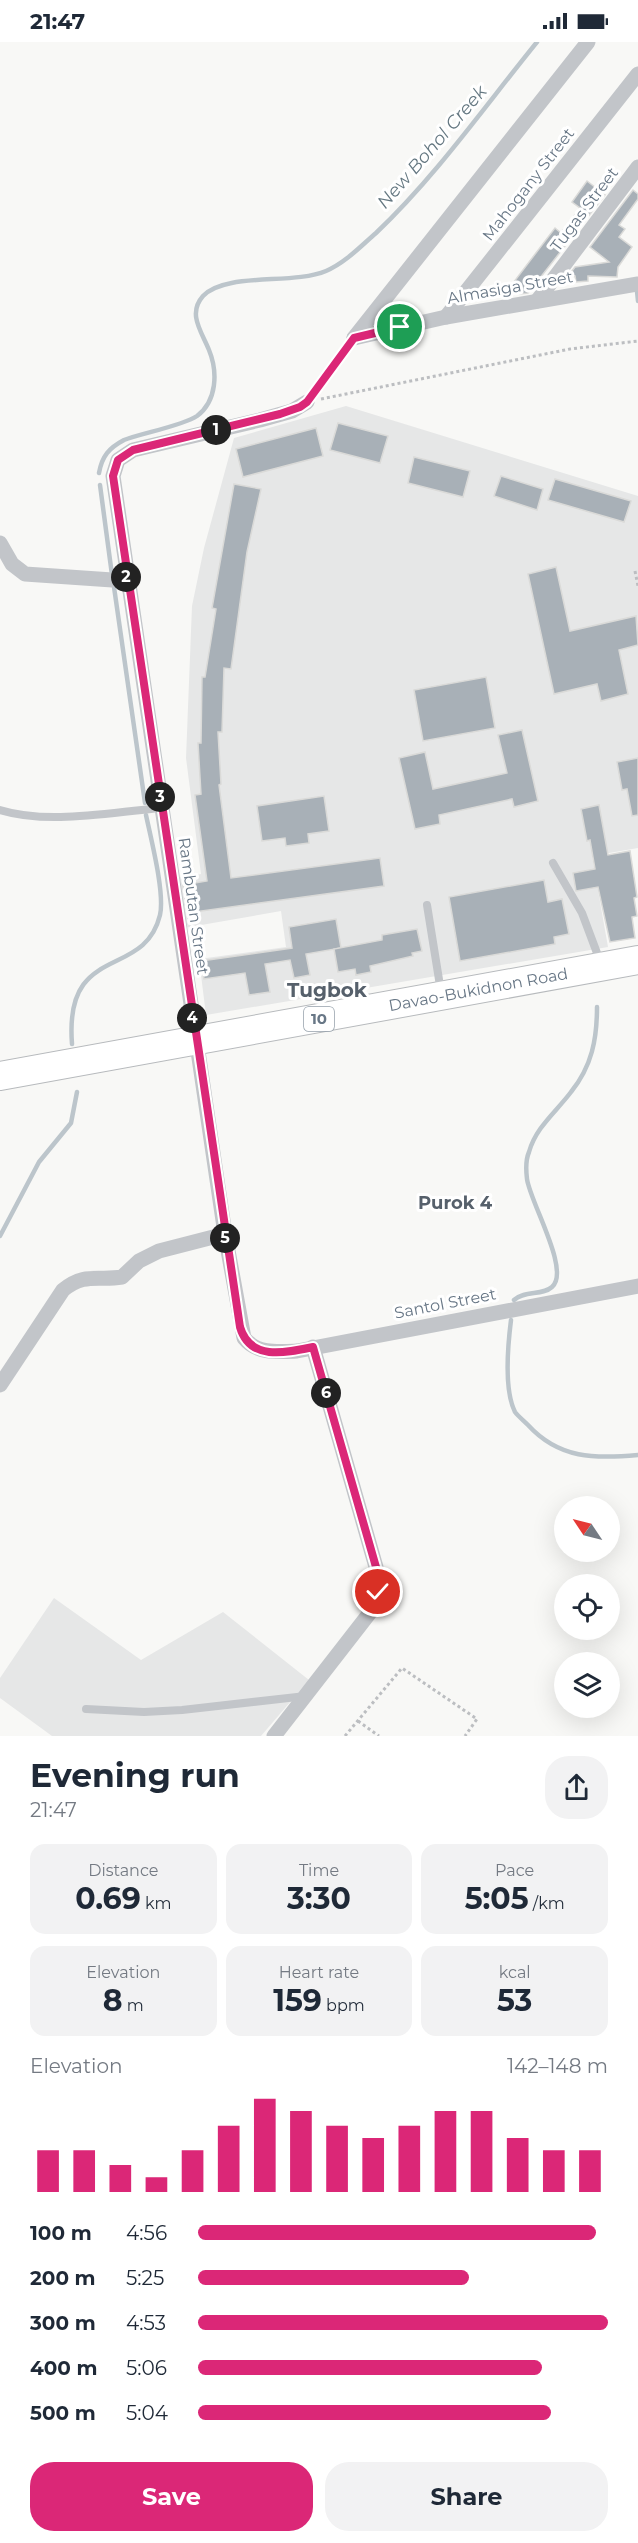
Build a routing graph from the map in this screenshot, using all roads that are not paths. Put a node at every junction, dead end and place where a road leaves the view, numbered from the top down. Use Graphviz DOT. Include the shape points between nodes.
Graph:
graph roads {
  1 [pos="588,42"];
  2 [pos="638,74"];
  3 [pos="638,168"];
  4 [pos="638,284"];
  5 [pos="537,301"];
  6 [pos="446,316"];
  7 [pos="307,402"];
  8 [pos="0,543"];
  9 [pos="127,581"];
  10 [pos="162,808"];
  11 [pos="0,810"];
  12 [pos="553,863"];
  13 [pos="428,905"];
  14 [pos="638,960"];
  15 [pos="603,967"];
  16 [pos="442,996"];
  17 [pos="196,1041"];
  18 [pos="0,1076"];
  19 [pos="225,1234"];
  20 [pos="638,1286"];
  21 [pos="313,1347"];
  22 [pos="259,1349"];
  23 [pos="0,1384"];
  24 [pos="307,1696"];
  25 [pos="86,1709"];
  26 [pos="274,1736"];
  1 -- 6 [label="street, Almasiga Street" via="354,338"];
  2 -- 6 [label="street, Mahogany Street"];
  3 -- 5 [label="street, Tugas Street"];
  4 -- 5 [label="street, Almasiga Street"];
  5 -- 6 [label="street, Almasiga Street"];
  7 -- 9 [label="street, Rambutan Street" via="280,414 133,450 118,460 113,486"];
  8 -- 9 [label="street" via="12,564 25,574"];
  9 -- 10 [label="street, Rambutan Street"];
  10 -- 11 [label="lane" via="43,818"];
  10 -- 17 [label="street, Rambutan Street"];
  12 -- 15 [label="lane" via="582,913"];
  13 -- 16 [label="lane"];
  14 -- 15 [label="highway, Davao-Bukidnon Road / 10"];
  15 -- 16 [label="highway, Davao-Bukidnon Road / 10"];
  16 -- 17 [label="highway, Davao-Bukidnon Road / 10"];
  17 -- 18 [label="highway, Davao-Bukidnon Road / 10"];
  17 -- 19 [label="street, Rambutan Street"];
  19 -- 22 [label="street, Rambutan Street" via="240,1327 250,1345"];
  19 -- 23 [label="street" via="159,1251 123,1276 81,1278 73,1282 63,1290"];
  20 -- 21 [label="street, Santol Street"];
  21 -- 22 [label="street, Santol Street" via="281,1352"];
  21 -- 24 [label="street" via="376,1567 378,1592 367,1617"];
  24 -- 25 [label="lane" via="182,1710"];
  24 -- 26 [label="street"];
}
